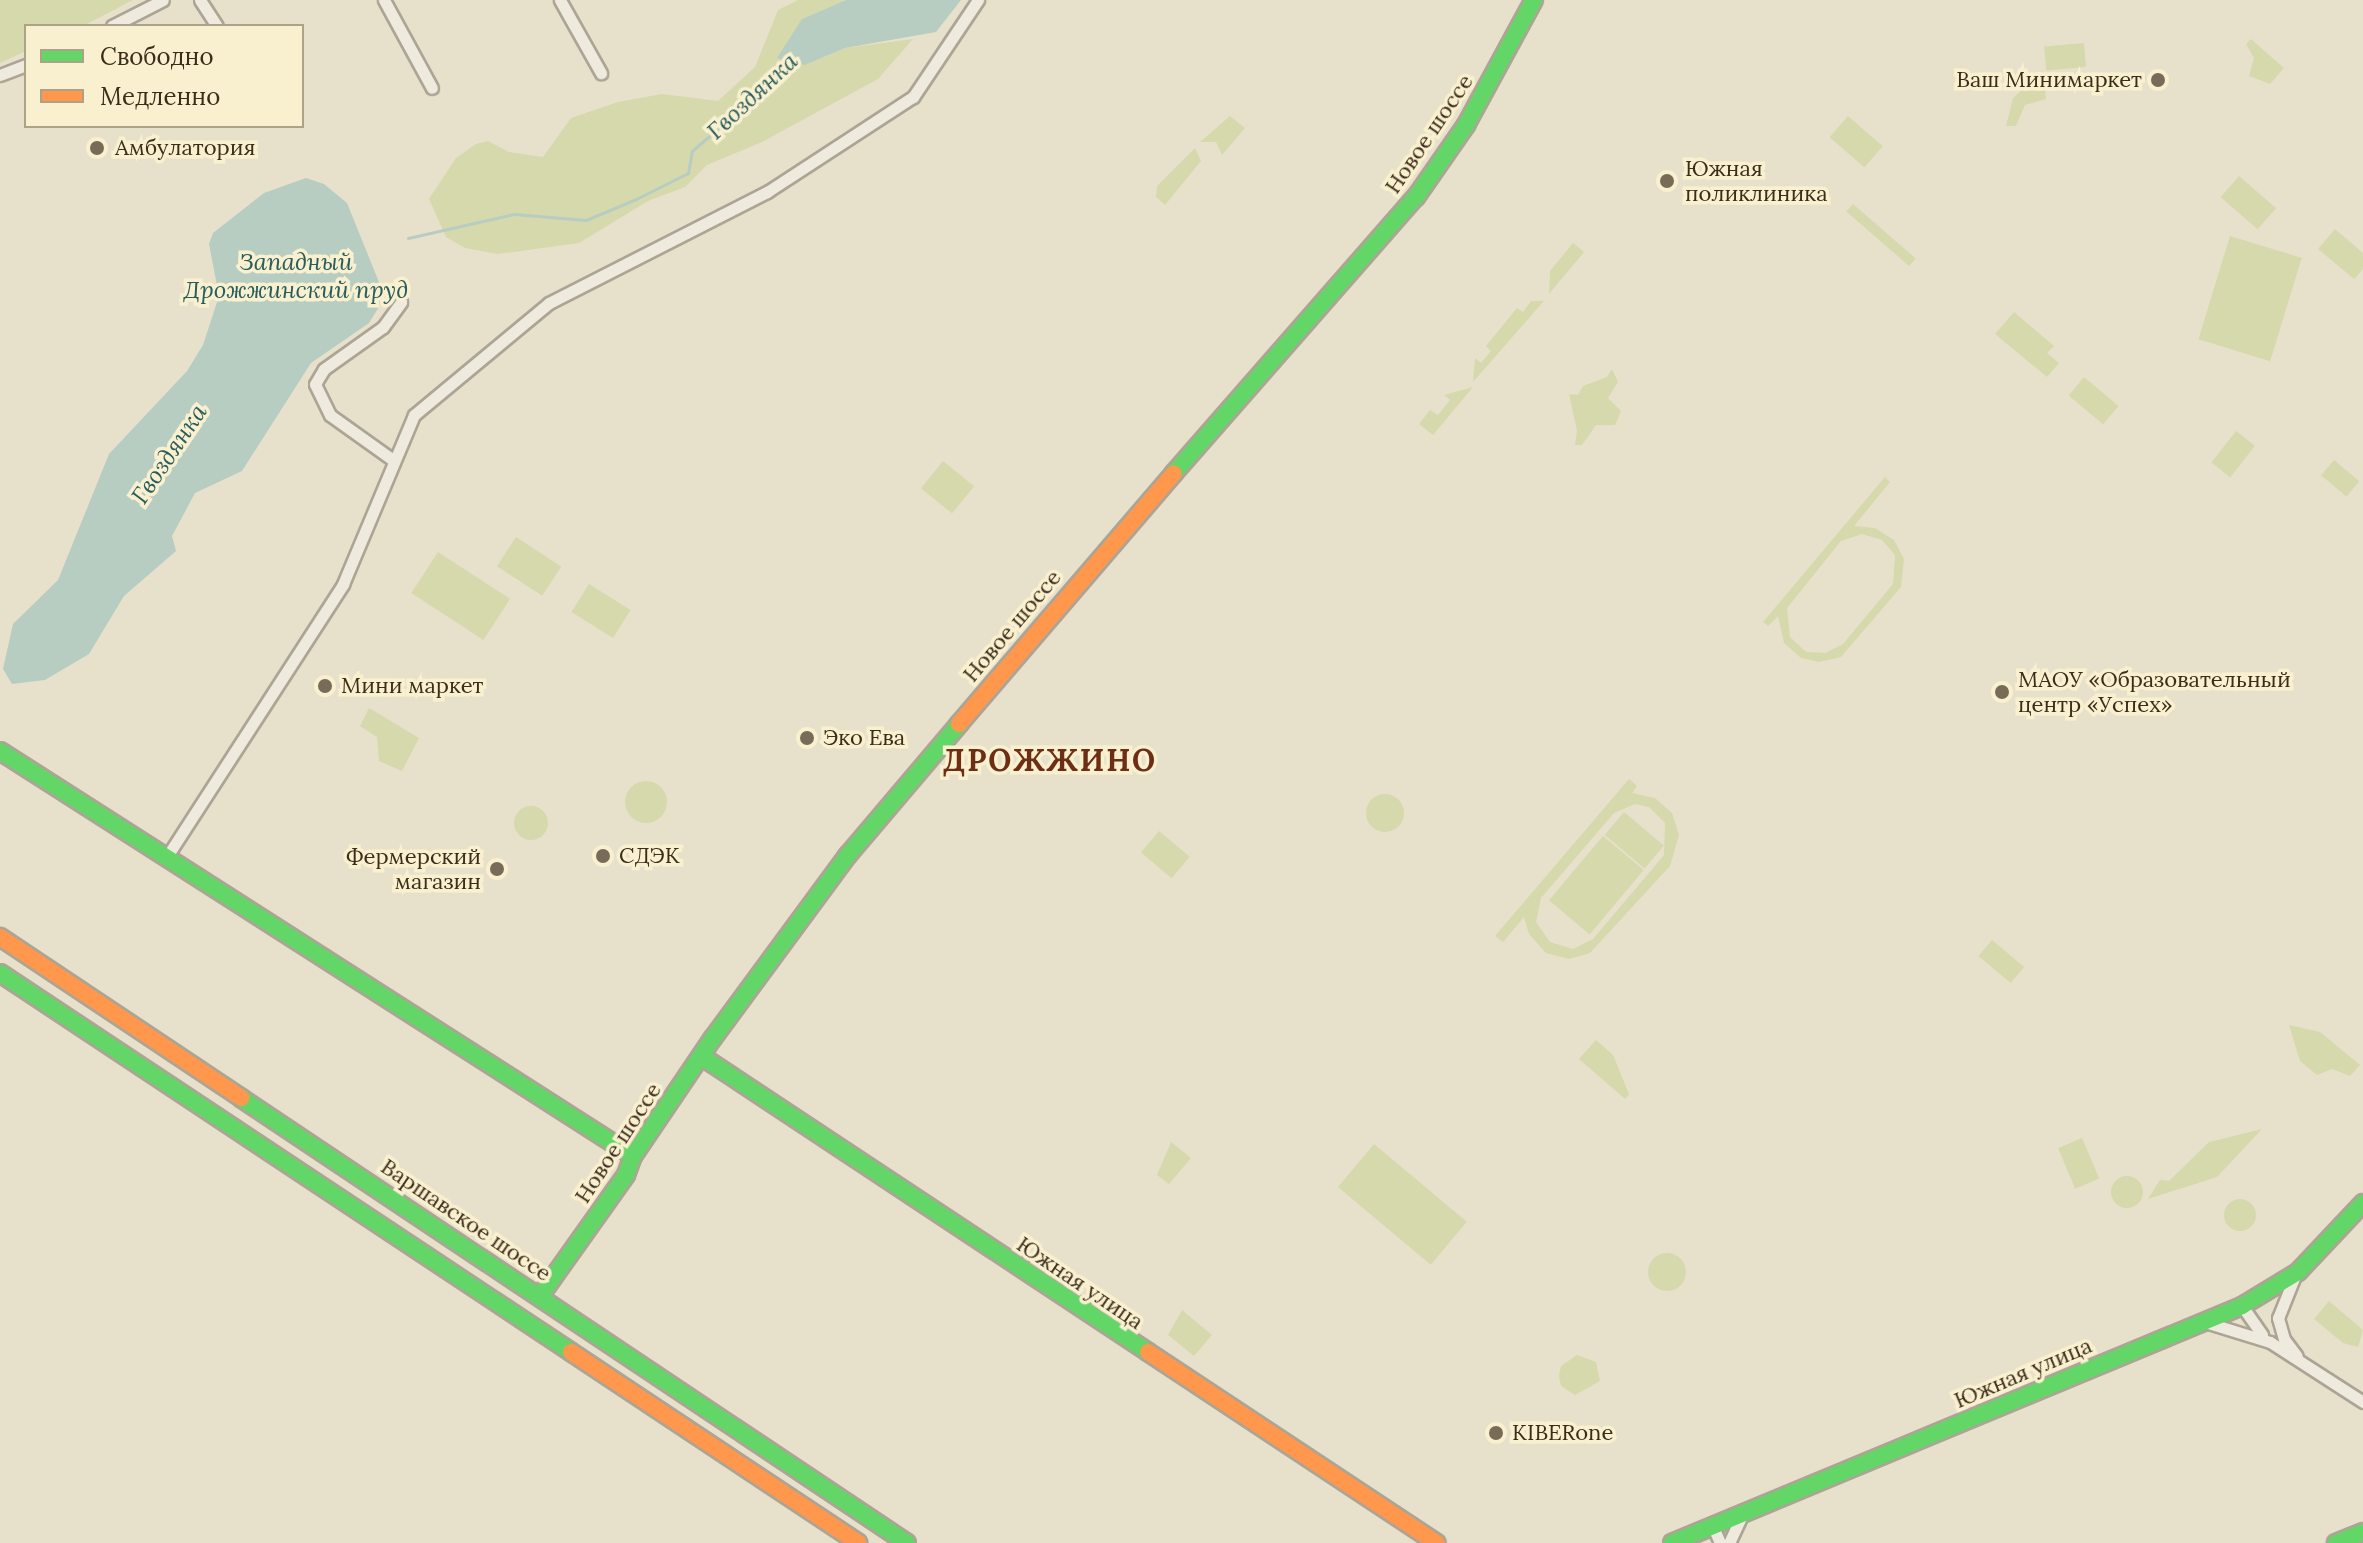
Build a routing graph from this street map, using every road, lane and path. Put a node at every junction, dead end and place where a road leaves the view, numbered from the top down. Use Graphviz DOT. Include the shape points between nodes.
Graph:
graph roads {
  1 [pos="163,0"];
  2 [pos="200,0"];
  3 [pos="384,0"];
  4 [pos="560,0"];
  5 [pos="978,0"];
  6 [pos="1534,0"];
  7 [pos="116,24"];
  8 [pos="216,24"];
  9 [pos="24,66"];
  10 [pos="601,73"];
  11 [pos="0,75"];
  12 [pos="432,88"];
  13 [pos="401,302"];
  14 [pos="393,460"];
  15 [pos="0,751"];
  16 [pos="166,858"];
  17 [pos="0,937"];
  18 [pos="0,973"];
  19 [pos="701,1056"];
  20 [pos="633,1156"];
  21 [pos="2363,1203"];
  22 [pos="2298,1272"];
  23 [pos="540,1296"];
  24 [pos="2242,1306"];
  25 [pos="2204,1322"];
  26 [pos="2270,1342"];
  27 [pos="2309,1367"];
  28 [pos="2363,1402"];
  29 [pos="1742,1514"];
  30 [pos="1713,1527"];
  31 [pos="2363,1532"];
  32 [pos="1676,1542"];
  33 [pos="858,1543"];
  34 [pos="907,1543"];
  35 [pos="1437,1543"];
  36 [pos="1701,1543"];
  37 [pos="1720,1543"];
  38 [pos="1729,1543"];
  39 [pos="2336,1543"];
  1 -- 7 [label="street"];
  2 -- 8 [label="street"];
  3 -- 12 [label="street"];
  4 -- 10 [label="street"];
  5 -- 14 [label="street" via="913,97 767,192 549,303 414,415"];
  6 -- 19 [label="street, Новое шоссе" via="1466,125 1416,197 848,855"];
  9 -- 11 [label="street"];
  13 -- 14 [label="street" via="383,327 324,369 315,384 330,415"];
  14 -- 16 [label="street" via="372,526 343,584"];
  15 -- 16 [label="street"];
  16 -- 20 [label="street"];
  17 -- 23 [label="street, Варшавское шоссе"];
  18 -- 33 [label="street"];
  19 -- 20 [label="street, Новое шоссе"];
  19 -- 35 [label="street, Южная улица"];
  20 -- 23 [label="street, Новое шоссе" via="626,1175"];
  21 -- 22 [label="street, Южная улица"];
  22 -- 24 [label="street, Южная улица"];
  22 -- 27 [label="street" via="2286,1289 2278,1318 2284,1339"];
  23 -- 34 [label="street, Варшавское шоссе"];
  24 -- 25 [label="street, Южная улица"];
  24 -- 26 [label="street"];
  25 -- 26 [label="street"];
  25 -- 29 [label="street, Южная улица"];
  26 -- 27 [label="street"];
  27 -- 28 [label="street"];
  29 -- 30 [label="street, Южная улица"];
  29 -- 38 [label="street"];
  30 -- 32 [label="street, Южная улица"];
  30 -- 37 [label="street"];
  31 -- 39 [label="street"];
  32 -- 36 [label="street"];
}
